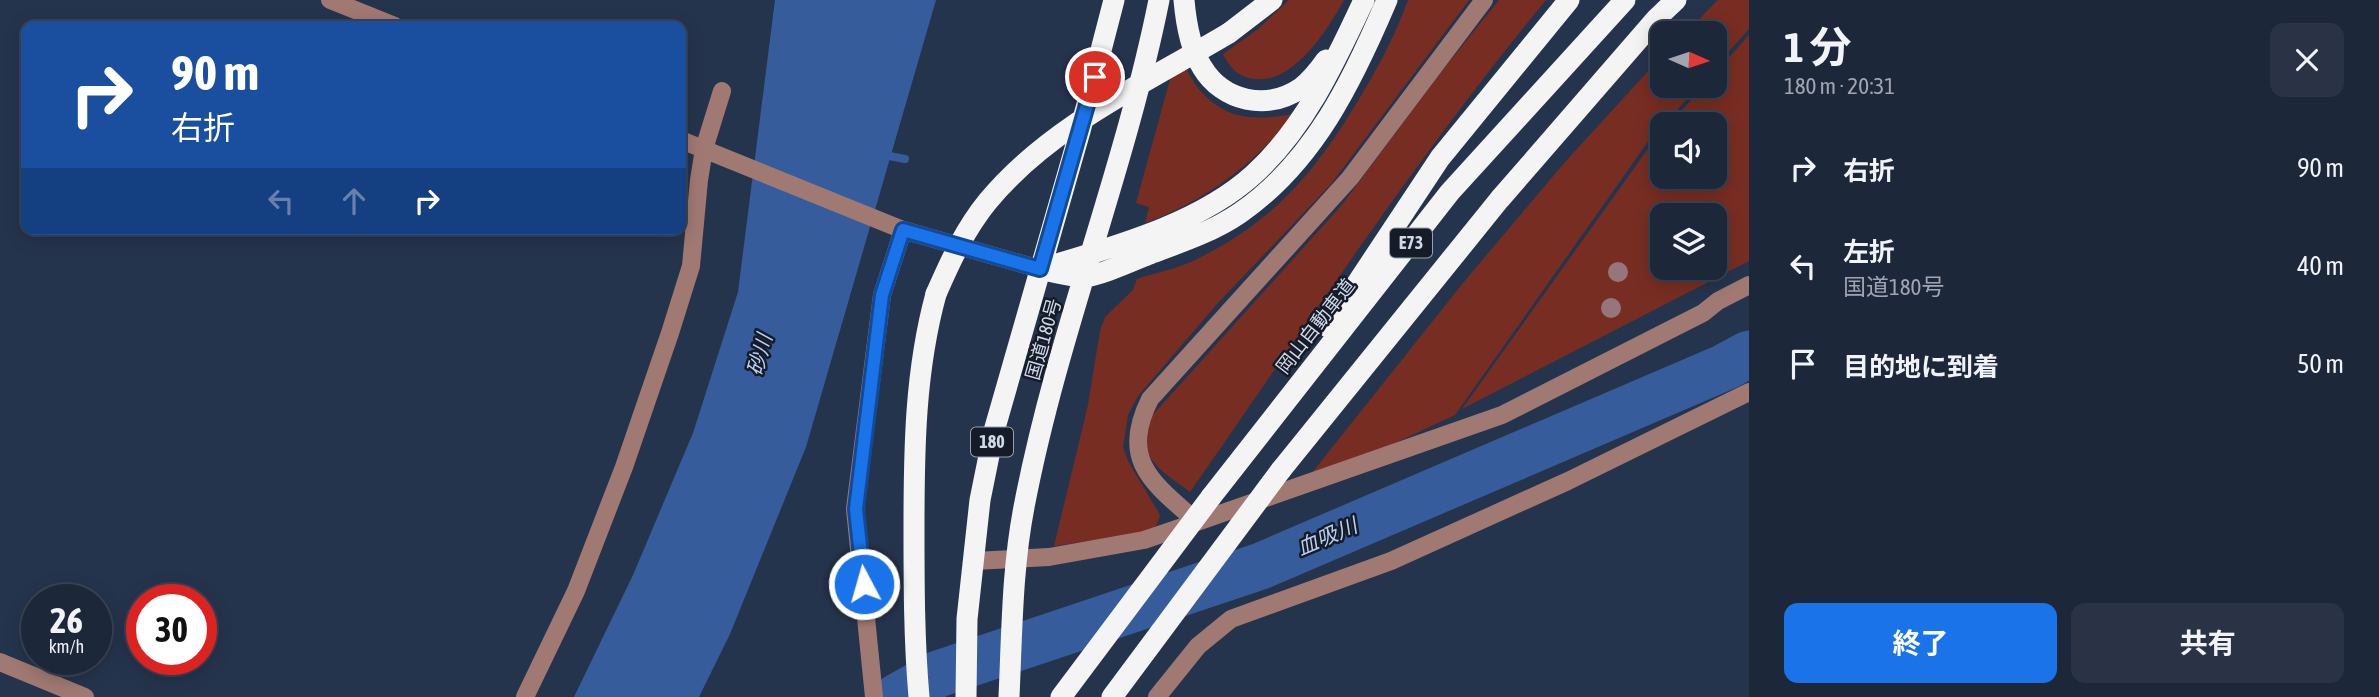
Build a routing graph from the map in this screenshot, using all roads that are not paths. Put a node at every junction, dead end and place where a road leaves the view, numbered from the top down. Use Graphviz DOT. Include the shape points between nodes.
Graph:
graph roads {
  1 [pos="330,0"];
  2 [pos="1114,0"];
  3 [pos="1158,0"];
  4 [pos="1184,0"];
  5 [pos="1272,0"];
  6 [pos="1364,0"];
  7 [pos="1387,0"];
  8 [pos="1484,0"];
  9 [pos="1569,0"];
  10 [pos="1625,0"];
  11 [pos="1676,0"];
  12 [pos="383,21"];
  13 [pos="722,91"];
  14 [pos="686,142"];
  15 [pos="708,151"];
  16 [pos="898,228"];
  17 [pos="1092,253"];
  18 [pos="1040,269"];
  19 [pos="1084,277"];
  20 [pos="1749,285"];
  21 [pos="1749,392"];
  22 [pos="1248,449"];
  23 [pos="1197,522"];
  24 [pos="1016,559"];
  25 [pos="974,561"];
  26 [pos="0,662"];
  27 [pos="85,697"];
  28 [pos="525,697"];
  29 [pos="874,697"];
  30 [pos="919,697"];
  31 [pos="966,697"];
  32 [pos="1009,697"];
  33 [pos="1061,697"];
  34 [pos="1112,697"];
  35 [pos="1157,697"];
  1 -- 12 [label="street"];
  2 -- 18 [label="highway, 国道180号 / 180"];
  3 -- 17 [label="highway, 国道180号 / 180"];
  4 -- 6 [label="highway" via="1188,30 1202,68 1222,90 1259,101 1301,88 1334,50"];
  5 -- 30 [label="highway, bridge" via="1229,33 1074,126 1024,165 989,200 967,231 936,294 925,340 915,426"];
  6 -- 17 [label="highway" via="1319,91 1253,175 1196,213"];
  7 -- 19 [label="highway" via="1365,52 1320,133 1268,190 1239,214 1209,230"];
  8 -- 23 [label="street" via="1350,178 1150,399 1137,434 1139,456 1160,490"];
  9 -- 22 [label="highway" via="1440,158"];
  10 -- 22 [label="highway, 岡山自動車道 / E73" via="1450,192"];
  11 -- 34 [label="highway, E73, bridge" via="1499,200 1281,470"];
  13 -- 15 [label="street"];
  14 -- 15 [label="street"];
  15 -- 16 [label="street"];
  15 -- 28 [label="street" via="699,180 691,266 670,333 576,591"];
  16 -- 18 [label="street"];
  16 -- 29 [label="street" via="882,295 856,509"];
  17 -- 18 [label="highway"];
  17 -- 19 [label="highway, 国道180号 / 180"];
  18 -- 19 [label="highway"];
  18 -- 25 [label="highway, 国道180号 / 180" via="994,431"];
  19 -- 24 [label="highway, 国道180号 / 180" via="1040,430"];
  20 -- 23 [label="street" via="1502,415"];
  21 -- 35 [label="street" via="1391,561 1231,619 1198,646"];
  22 -- 33 [label="highway, 岡山自動車道 / E73, bridge"];
  23 -- 24 [label="street" via="1144,540"];
  24 -- 25 [label="street"];
  24 -- 32 [label="highway, 国道180号 / 180"];
  25 -- 31 [label="highway, 国道180号 / 180" via="967,619"];
  26 -- 27 [label="street"];
}
